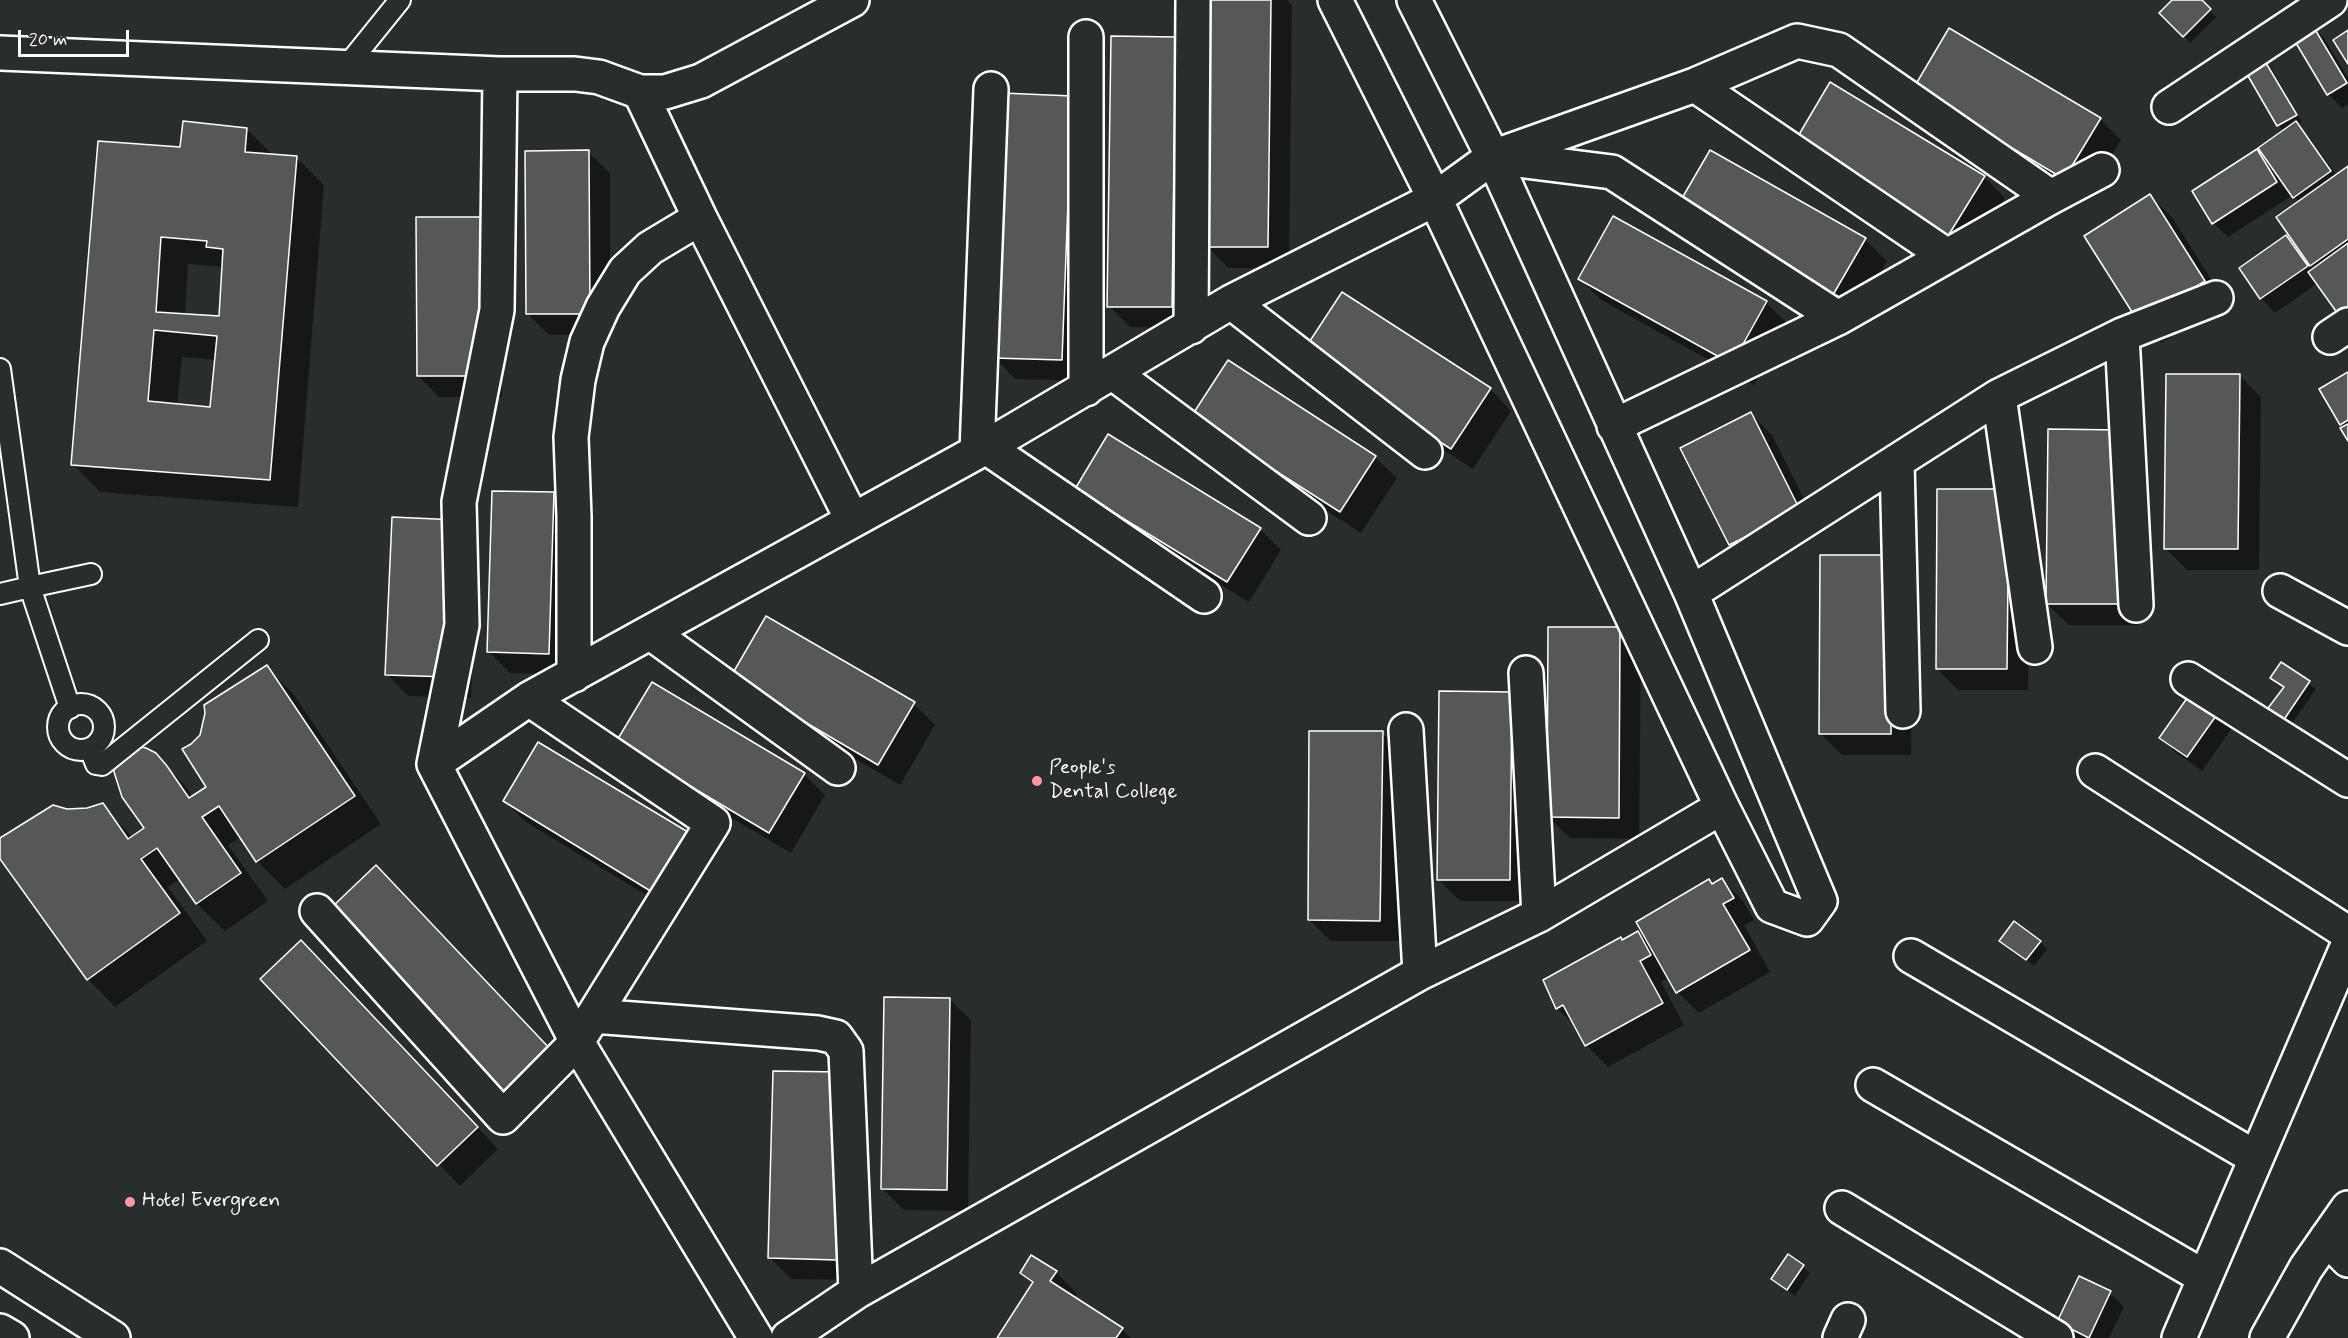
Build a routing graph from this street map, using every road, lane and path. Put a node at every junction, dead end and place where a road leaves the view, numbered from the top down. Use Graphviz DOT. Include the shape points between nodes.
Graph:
graph roads {
  1 [pos="400,0"];
  2 [pos="1193,0"];
  3 [pos="1335,0"];
  4 [pos="1414,0"];
  5 [pos="2330,0"];
  6 [pos="845,2"];
  7 [pos="1086,37"];
  8 [pos="0,52"];
  9 [pos="346,67"];
  10 [pos="500,74"];
  11 [pos="1695,85"];
  12 [pos="991,89"];
  13 [pos="640,92"];
  14 [pos="2169,107"];
  15 [pos="1493,157"];
  16 [pos="2102,170"];
  17 [pos="2051,197"];
  18 [pos="1435,199"];
  19 [pos="700,218"];
  20 [pos="1947,256"];
  21 [pos="2217,298"];
  22 [pos="1231,302"];
  23 [pos="1838,318"];
  24 [pos="1191,327"];
  25 [pos="2122,335"];
  26 [pos="0,369"];
  27 [pos="1100,381"];
  28 [pos="1999,396"];
  29 [pos="1614,426"];
  30 [pos="981,449"];
  31 [pos="1425,452"];
  32 [pos="1897,461"];
  33 [pos="1309,518"];
  34 [pos="852,519"];
  35 [pos="91,574"];
  36 [pos="30,587"];
  37 [pos="2280,591"];
  38 [pos="1691,593"];
  39 [pos="0,594"];
  40 [pos="1204,596"];
  41 [pos="2136,605"];
  42 [pos="2348,628"];
  43 [pos="651,633"];
  44 [pos="258,640"];
  45 [pos="2035,647"];
  46 [pos="1526,673"];
  47 [pos="574,675"];
  48 [pos="2188,679"];
  49 [pos="529,699"];
  50 [pos="70,708"];
  51 [pos="1903,711"];
  52 [pos="1406,730"];
  53 [pos="90,749"];
  54 [pos="434,764"];
  55 [pos="838,768"];
  56 [pos="2095,771"];
  57 [pos="2348,780"];
  58 [pos="1722,807"];
  59 [pos="317,911"];
  60 [pos="1539,915"];
  61 [pos="2348,933"];
  62 [pos="2348,945"];
  63 [pos="1911,956"];
  64 [pos="1420,973"];
  65 [pos="585,1029"];
  66 [pos="1873,1085"];
  67 [pos="2256,1158"];
  68 [pos="1842,1208"];
  69 [pos="2348,1208"];
  70 [pos="2337,1249"];
  71 [pos="0,1266"];
  72 [pos="2204,1277"];
  73 [pos="856,1292"];
  74 [pos="0,1330"];
  75 [pos="800,1335"];
  76 [pos="12,1338"];
  77 [pos="114,1338"];
  78 [pos="756,1338"];
  79 [pos="2056,1338"];
  80 [pos="2179,1338"];
  81 [pos="2267,1338"];
  1 -- 9 [label="lane"];
  2 -- 24 [label="street"];
  3 -- 18 [label="street"];
  4 -- 15 [label="street"];
  5 -- 14 [label="street"];
  6 -- 13 [label="street" via="701,81 665,92"];
  7 -- 27 [label="street"];
  8 -- 9 [label="street"];
  9 -- 10 [label="street"];
  10 -- 13 [label="street" via="599,76"];
  10 -- 54 [label="street" via="497,310 459,502 462,625"];
  11 -- 15 [label="street"];
  11 -- 17 [label="street" via="1797,41 1839,50"];
  11 -- 20 [label="street"];
  12 -- 30 [label="street"];
  13 -- 19 [label="street"];
  15 -- 18 [label="street"];
  15 -- 23 [label="street" via="1612,172"];
  15 -- 29 [label="street"];
  16 -- 17 [label="street"];
  17 -- 20 [label="street"];
  18 -- 22 [label="street"];
  18 -- 58 [label="street"];
  19 -- 34 [label="street"];
  19 -- 47 [label="street" via="650,248 625,272 587,342 571,437"];
  20 -- 23 [label="street"];
  21 -- 25 [label="street"];
  22 -- 24 [label="street"];
  22 -- 31 [label="street"];
  23 -- 29 [label="street"];
  24 -- 27 [label="street"];
  25 -- 28 [label="street"];
  25 -- 41 [label="street"];
  26 -- 36 [label="lane"];
  27 -- 30 [label="street"];
  27 -- 33 [label="street"];
  28 -- 32 [label="street"];
  28 -- 45 [label="street"];
  29 -- 38 [label="street"];
  30 -- 34 [label="street"];
  30 -- 40 [label="street"];
  32 -- 38 [label="street"];
  32 -- 51 [label="street"];
  34 -- 43 [label="street"];
  35 -- 36 [label="lane"];
  36 -- 39 [label="lane"];
  36 -- 50 [label="lane"];
  37 -- 42 [label="street"];
  38 -- 58 [label="street" via="1820,901 1807,919 1772,906"];
  43 -- 47 [label="street"];
  43 -- 55 [label="street"];
  44 -- 53 [label="lane" via="102,765 96,764"];
  46 -- 60 [label="street"];
  47 -- 49 [label="street"];
  48 -- 57 [label="street"];
  49 -- 54 [label="street"];
  49 -- 65 [label="street" via="713,823"];
  50 -- 53 [label="lane" via="60,718 62,740 74,750"];
  50 -- 53 [label="lane" via="92,706 102,717 104,732"];
  52 -- 64 [label="street"];
  54 -- 65 [label="street"];
  56 -- 61 [label="street"];
  58 -- 60 [label="street"];
  59 -- 65 [label="street" via="503,1117"];
  60 -- 64 [label="street"];
  62 -- 67 [label="street"];
  63 -- 67 [label="street"];
  64 -- 73 [label="street"];
  65 -- 73 [label="street" via="818,1033 836,1037 846,1051"];
  65 -- 78 [label="street"];
  66 -- 72 [label="street"];
  67 -- 72 [label="street"];
  68 -- 79 [label="street"];
  69 -- 70 [label="street"];
  70 -- 81 [label="street" via="2306,1268"];
  71 -- 77 [label="street"];
  72 -- 80 [label="street"];
  73 -- 75 [label="street"];
  74 -- 76 [label="street"];
}
